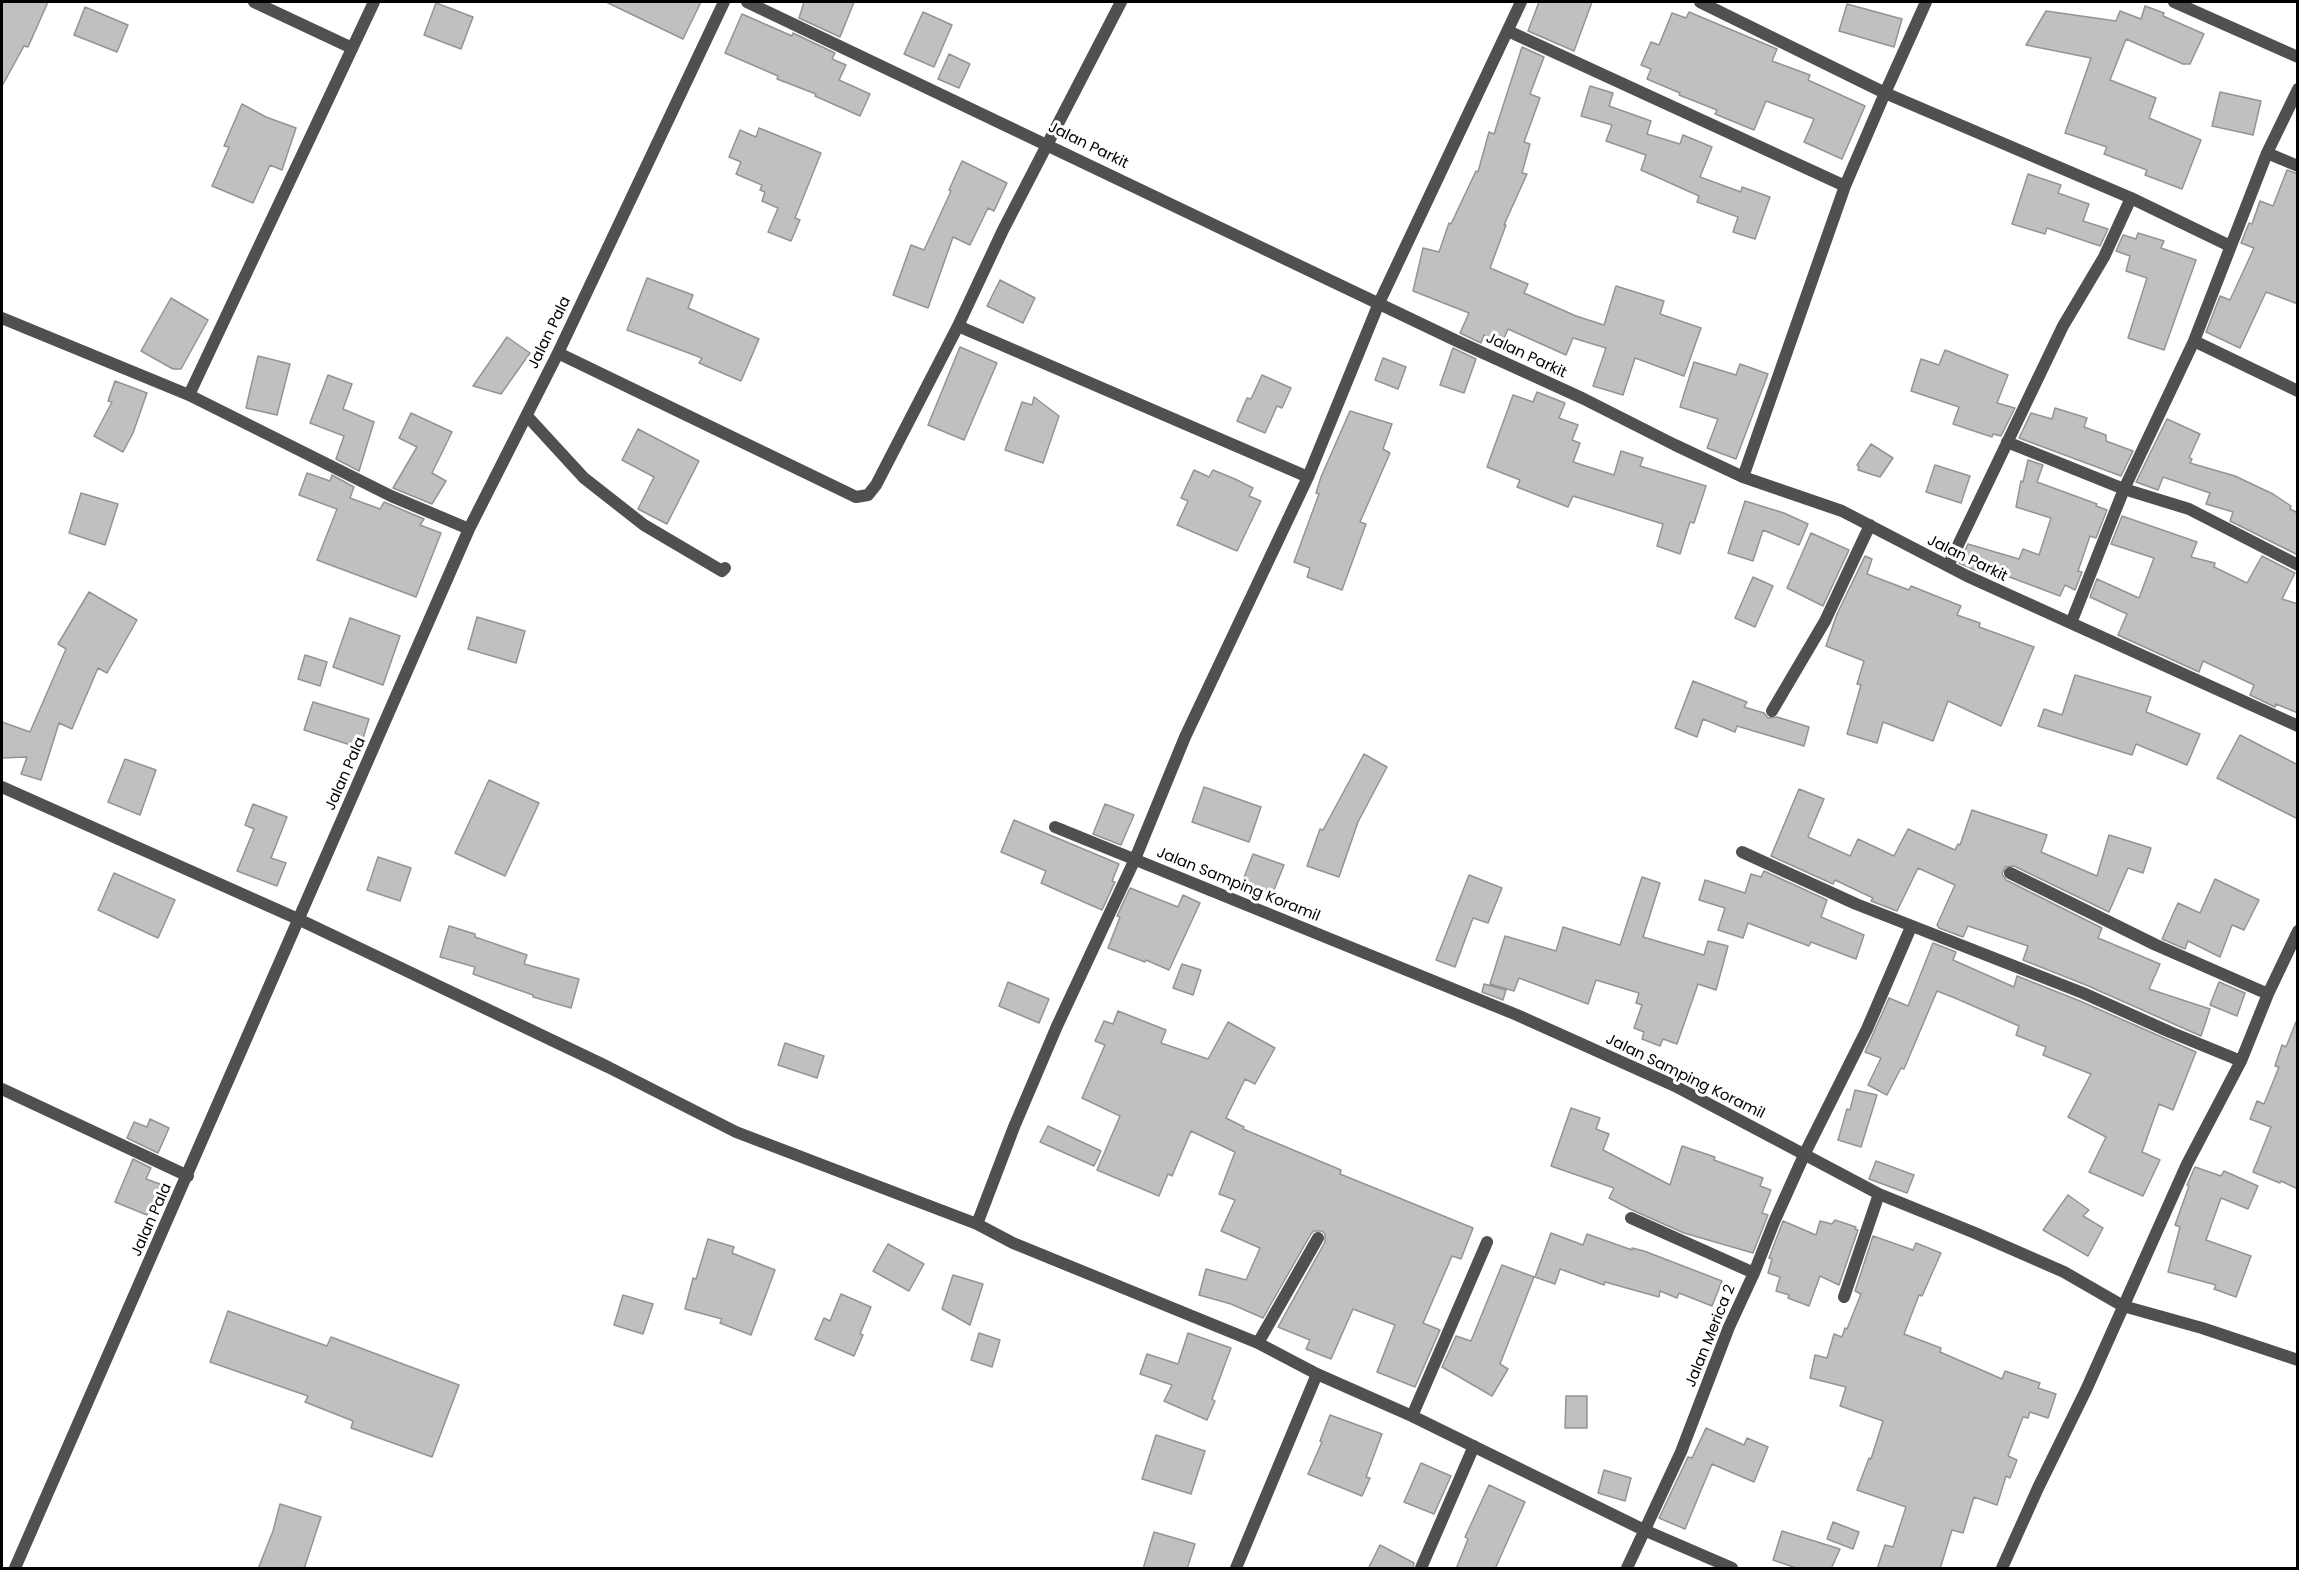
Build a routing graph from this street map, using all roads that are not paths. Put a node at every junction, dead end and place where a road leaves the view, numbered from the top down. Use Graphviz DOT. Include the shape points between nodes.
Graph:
graph roads {
  1 [pos="254,2"];
  2 [pos="374,2"];
  3 [pos="724,2"];
  4 [pos="747,2"];
  5 [pos="1121,2"];
  6 [pos="1521,2"];
  7 [pos="1700,2"];
  8 [pos="1926,2"];
  9 [pos="2174,2"];
  10 [pos="1508,31"];
  11 [pos="352,48"];
  12 [pos="2298,57"];
  13 [pos="2298,89"];
  14 [pos="1885,93"];
  15 [pos="1047,144"];
  16 [pos="2267,153"];
  17 [pos="2298,165"];
  18 [pos="1845,186"];
  19 [pos="2132,198"];
  20 [pos="2230,246"];
  21 [pos="1379,303"];
  22 [pos="2,318"];
  23 [pos="958,326"];
  24 [pos="2194,341"];
  25 [pos="558,353"];
  26 [pos="2298,391"];
  27 [pos="189,395"];
  28 [pos="527,416"];
  29 [pos="2007,442"];
  30 [pos="1308,477"];
  31 [pos="1743,477"];
  32 [pos="2124,489"];
  33 [pos="1870,525"];
  34 [pos="469,529"];
  35 [pos="2298,565"];
  36 [pos="1948,566"];
  37 [pos="725,568"];
  38 [pos="2071,623"];
  39 [pos="1772,711"];
  40 [pos="2298,726"];
  41 [pos="2,787"];
  42 [pos="1055,827"];
  43 [pos="1742,852"];
  44 [pos="1136,859"];
  45 [pos="2010,873"];
  46 [pos="298,919"];
  47 [pos="1911,927"];
  48 [pos="2298,931"];
  49 [pos="2268,994"];
  50 [pos="2241,1061"];
  51 [pos="2,1089"];
  52 [pos="1805,1153"];
  53 [pos="188,1176"];
  54 [pos="1879,1194"];
  55 [pos="1631,1218"];
  56 [pos="977,1224"];
  57 [pos="1318,1238"];
  58 [pos="1487,1242"];
  59 [pos="1754,1274"];
  60 [pos="1844,1297"];
  61 [pos="2123,1306"];
  62 [pos="1258,1343"];
  63 [pos="2298,1360"];
  64 [pos="1317,1374"];
  65 [pos="1412,1416"];
  66 [pos="1474,1446"];
  67 [pos="1644,1530"];
  68 [pos="15,1569"];
  69 [pos="1236,1569"];
  70 [pos="1421,1569"];
  71 [pos="1627,1569"];
  72 [pos="1732,1569"];
  73 [pos="2002,1569"];
  1 -- 11 [label="street"];
  2 -- 11 [label="street"];
  3 -- 25 [label="street, Jalan Pala"];
  4 -- 15 [label="street, Jalan Parkit"];
  5 -- 15 [label="street"];
  6 -- 10 [label="street"];
  7 -- 14 [label="street"];
  8 -- 14 [label="street"];
  9 -- 12 [label="street"];
  10 -- 18 [label="street"];
  10 -- 21 [label="street"];
  11 -- 27 [label="street"];
  13 -- 16 [label="street"];
  14 -- 18 [label="street"];
  14 -- 19 [label="street"];
  15 -- 21 [label="street, Jalan Parkit"];
  15 -- 23 [label="street"];
  16 -- 17 [label="street"];
  16 -- 20 [label="street"];
  18 -- 31 [label="street"];
  19 -- 20 [label="street"];
  19 -- 29 [label="street" via="2104,257 2062,326"];
  20 -- 24 [label="street"];
  21 -- 30 [label="street"];
  21 -- 31 [label="street, Jalan Parkit"];
  22 -- 27 [label="street"];
  23 -- 25 [label="street" via="876,485 868,495 856,497"];
  23 -- 30 [label="street"];
  24 -- 26 [label="street"];
  24 -- 32 [label="street"];
  25 -- 28 [label="street, Jalan Pala"];
  27 -- 34 [label="street" via="391,496"];
  28 -- 34 [label="street, Jalan Pala"];
  28 -- 37 [label="street" via="584,478 644,525 722,571"];
  29 -- 32 [label="street"];
  29 -- 36 [label="street"];
  30 -- 44 [label="street" via="1185,737"];
  31 -- 33 [label="street, Jalan Parkit"];
  32 -- 35 [label="street" via="2189,509"];
  32 -- 38 [label="street"];
  33 -- 36 [label="street, Jalan Parkit"];
  33 -- 39 [label="street" via="1825,621"];
  34 -- 46 [label="street, Jalan Pala"];
  36 -- 38 [label="street, Jalan Parkit"];
  38 -- 40 [label="street, Jalan Parkit"];
  41 -- 46 [label="street"];
  42 -- 44 [label="street, Jalan Samping Koramil"];
  43 -- 47 [label="street"];
  44 -- 52 [label="street, Jalan Samping Koramil" via="1516,1015 1675,1086"];
  44 -- 56 [label="street" via="1057,1026"];
  45 -- 49 [label="street" via="2156,945"];
  46 -- 53 [label="street, Jalan Pala"];
  46 -- 56 [label="street" via="736,1132"];
  47 -- 50 [label="street" via="2083,993"];
  47 -- 52 [label="street, Jalan Merica 2" via="1867,1029"];
  48 -- 49 [label="street"];
  49 -- 50 [label="street"];
  50 -- 61 [label="street" via="2187,1164"];
  51 -- 53 [label="street"];
  52 -- 54 [label="street, Jalan Samping Koramil"];
  52 -- 59 [label="street, Jalan Merica 2"];
  53 -- 68 [label="street, Jalan Pala"];
  54 -- 60 [label="street"];
  54 -- 61 [label="street, Jalan Samping Koramil" via="2064,1272"];
  55 -- 59 [label="street"];
  56 -- 62 [label="street" via="1013,1243"];
  57 -- 62 [label="street"];
  58 -- 65 [label="street"];
  59 -- 67 [label="street, Jalan Merica 2" via="1729,1327 1681,1452"];
  61 -- 63 [label="street, Jalan Samping Koramil"];
  61 -- 73 [label="street"];
  62 -- 64 [label="street"];
  64 -- 65 [label="street"];
  64 -- 69 [label="street"];
  65 -- 66 [label="street"];
  66 -- 67 [label="street"];
  66 -- 70 [label="street"];
  67 -- 71 [label="street, Jalan Merica 2"];
  67 -- 72 [label="street"];
}
